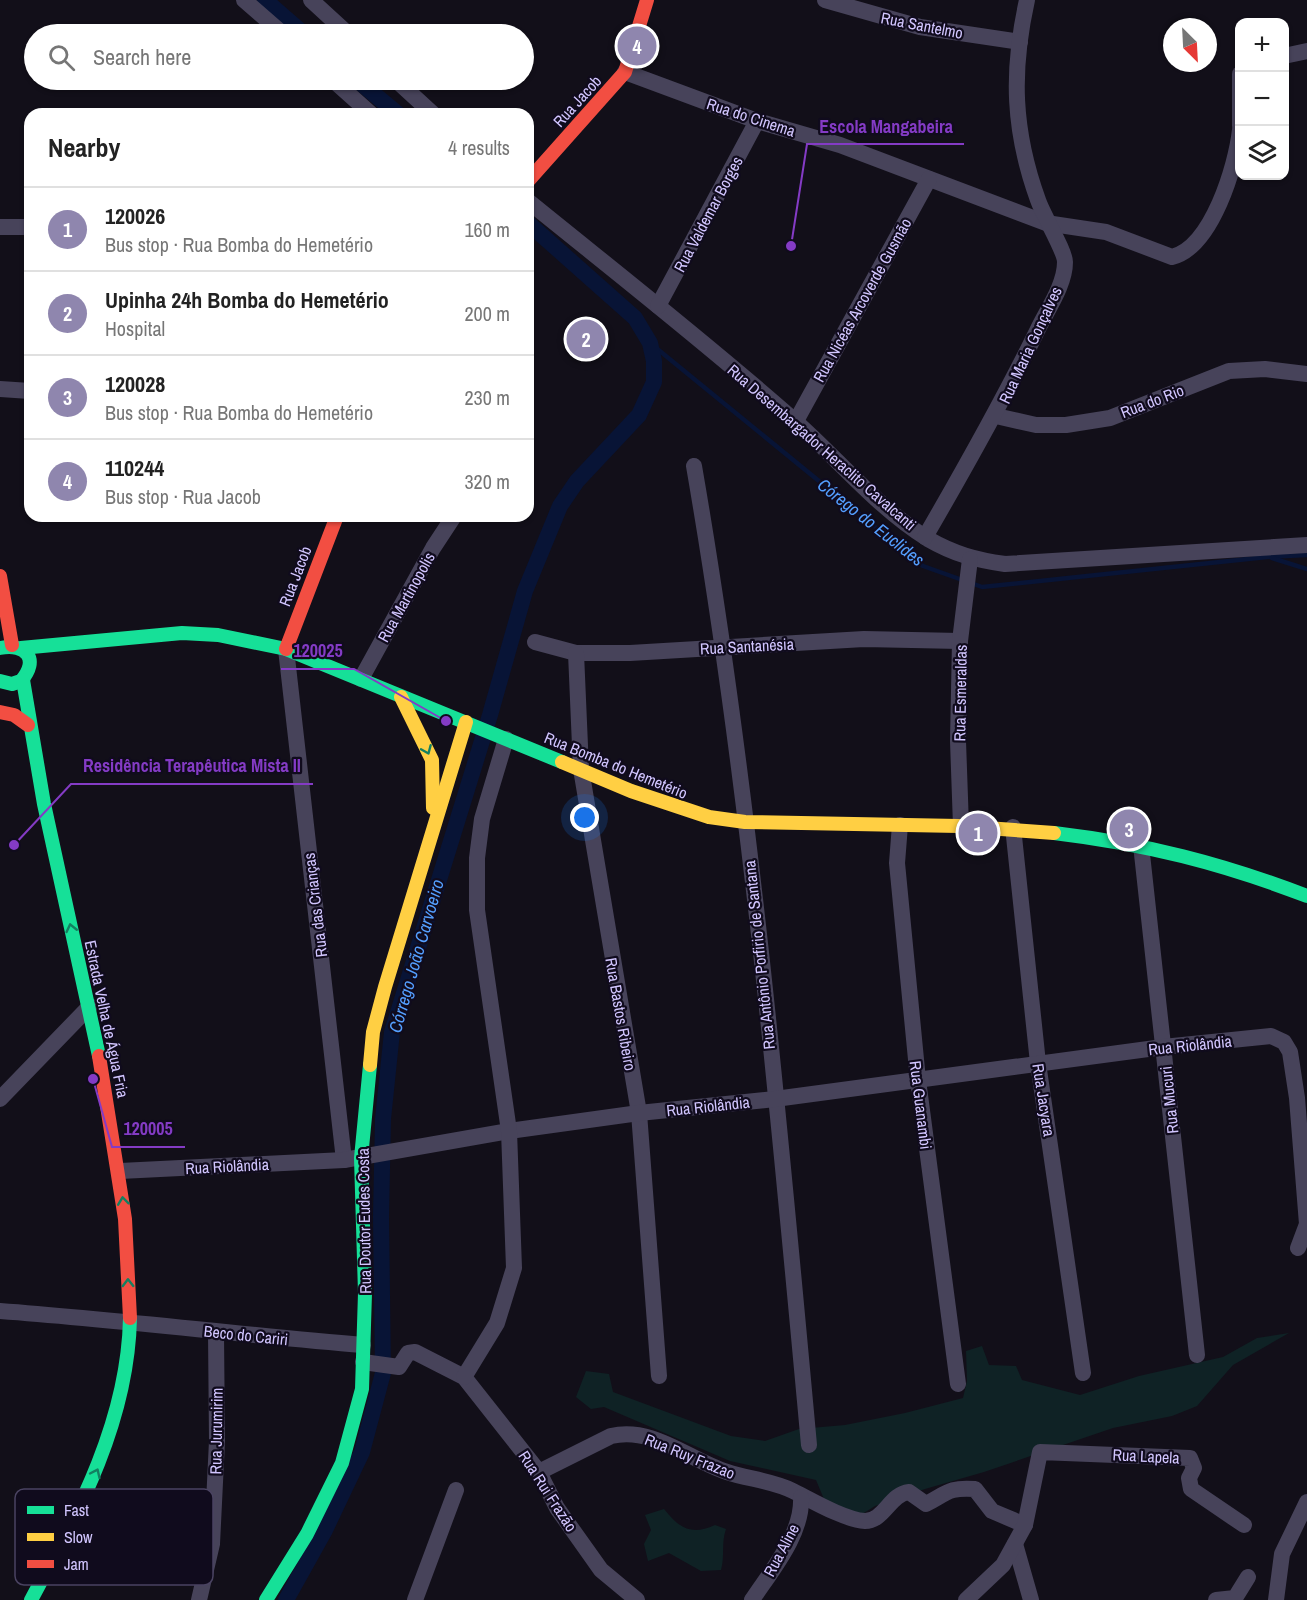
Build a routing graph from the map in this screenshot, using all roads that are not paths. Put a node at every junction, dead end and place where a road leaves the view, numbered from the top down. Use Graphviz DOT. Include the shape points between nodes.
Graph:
graph roads {
  1 [pos="244,0"];
  2 [pos="311,0"];
  3 [pos="647,0"];
  4 [pos="825,0"];
  5 [pos="1027,0"];
  6 [pos="272,24"];
  7 [pos="337,24"];
  8 [pos="1020,42"];
  9 [pos="1307,51"];
  10 [pos="1289,55"];
  11 [pos="625,72"];
  12 [pos="344,90"];
  13 [pos="407,90"];
  14 [pos="364,108"];
  15 [pos="426,108"];
  16 [pos="757,121"];
  17 [pos="1235,160"];
  18 [pos="534,174"];
  19 [pos="929,179"];
  20 [pos="534,206"];
  21 [pos="1046,223"];
  22 [pos="0,227"];
  23 [pos="24,227"];
  24 [pos="658,306"];
  25 [pos="1307,374"];
  26 [pos="0,389"];
  27 [pos="24,391"];
  28 [pos="996,416"];
  29 [pos="796,421"];
  30 [pos="694,466"];
  31 [pos="336,522"];
  32 [pos="450,522"];
  33 [pos="925,537"];
  34 [pos="1307,545"];
  35 [pos="970,565"];
  36 [pos="0,576"];
  37 [pos="105,641"];
  38 [pos="960,641"];
  39 [pos="535,642"];
  40 [pos="11,647"];
  41 [pos="723,647"];
  42 [pos="286,649"];
  43 [pos="576,653"];
  44 [pos="30,666"];
  45 [pos="361,679"];
  46 [pos="22,680"];
  47 [pos="0,681"];
  48 [pos="401,697"];
  49 [pos="0,712"];
  50 [pos="472,724"];
  51 [pos="28,725"];
  52 [pos="501,736"];
  53 [pos="581,769"];
  54 [pos="745,822"];
  55 [pos="900,825"];
  56 [pos="961,826"];
  57 [pos="1013,827"];
  58 [pos="434,829"];
  59 [pos="1141,845"];
  60 [pos="1307,896"];
  61 [pos="90,1006"];
  62 [pos="1163,1047"];
  63 [pos="1038,1063"];
  64 [pos="918,1080"];
  65 [pos="1302,1096"];
  66 [pos="0,1099"];
  67 [pos="775,1099"];
  68 [pos="639,1113"];
  69 [pos="509,1131"];
  70 [pos="353,1159"];
  71 [pos="120,1171"];
  72 [pos="1306,1192"];
  73 [pos="1298,1248"];
  74 [pos="0,1311"];
  75 [pos="129,1320"];
  76 [pos="216,1333"];
  77 [pos="1197,1355"];
  78 [pos="368,1357"];
  79 [pos="1083,1373"];
  80 [pos="659,1376"];
  81 [pos="464,1377"];
  82 [pos="958,1384"];
  83 [pos="809,1445"];
  84 [pos="539,1472"];
  85 [pos="88,1489"];
  86 [pos="456,1490"];
  87 [pos="801,1497"];
  88 [pos="1306,1509"];
  89 [pos="213,1523"];
  90 [pos="1025,1525"];
  91 [pos="1244,1525"];
  92 [pos="1015,1544"];
  93 [pos="1248,1577"];
  94 [pos="39,1585"];
  95 [pos="31,1600"];
  96 [pos="266,1600"];
  97 [pos="415,1600"];
  98 [pos="637,1600"];
  99 [pos="752,1600"];
  100 [pos="966,1600"];
  101 [pos="1031,1600"];
  102 [pos="1216,1600"];
  103 [pos="1276,1600"];
  1 -- 6 [label="street"];
  2 -- 7 [label="street"];
  3 -- 11 [label="main road, Rua Jacob"];
  4 -- 8 [label="street, Rua Santelmo" via="920,27"];
  5 -- 8 [label="street, Rua Maria Gonçalves"];
  8 -- 21 [label="street, Rua Maria Gonçalves" via="1014,96 1032,185"];
  9 -- 10 [label="street"];
  11 -- 16 [label="street, Rua do Cinema"];
  11 -- 18 [label="main road, Rua Jacob"];
  12 -- 14 [label="street"];
  13 -- 15 [label="street"];
  16 -- 19 [label="street, Rua do Cinema" via="840,145"];
  16 -- 24 [label="street, Rua Valdemar Borges"];
  17 -- 21 [label="street, Rua do Cinema" via="1213,218 1177,255 1164,255 1106,232"];
  19 -- 21 [label="street, Rua do Cinema"];
  19 -- 29 [label="street, Rua Nicéas Arcoverde Gusmão"];
  20 -- 24 [label="street, Rua Desembargador Heraclito Cavalcanti"];
  21 -- 28 [label="street, Rua Maria Gonçalves" via="1063,252 1064,270"];
  22 -- 23 [label="street"];
  24 -- 29 [label="street, Rua Desembargador Heraclito Cavalcanti"];
  25 -- 28 [label="street, Rua do Rio" via="1265,369 1229,371 1110,418 1066,425 1036,425"];
  26 -- 27 [label="street"];
  28 -- 33 [label="street, Rua Maria Gonçalves"];
  29 -- 33 [label="street, Rua Desembargador Heraclito Cavalcanti" via="881,502"];
  30 -- 41 [label="street, Rua Antônio Porfirio de Santana"];
  31 -- 42 [label="main road, Rua Jacob"];
  32 -- 45 [label="street, Rua Martinopolis"];
  33 -- 35 [label="street, Rua Desembargador Heraclito Cavalcanti"];
  34 -- 35 [label="street, Rua Desembargador Heraclito Cavalcanti"];
  35 -- 38 [label="street, Rua Esmeraldas"];
  36 -- 40 [label="main road"];
  37 -- 40 [label="main road, Rua Bomba do Hemetério"];
  37 -- 42 [label="main road, Rua Bomba do Hemetério" via="138,635 218,635"];
  37 -- 44 [label="main road, Rua Bomba do Hemetério"];
  38 -- 41 [label="street, Rua Santanésia" via="864,639"];
  38 -- 56 [label="street, Rua Esmeraldas"];
  39 -- 43 [label="street, Rua Santanésia"];
  40 -- 44 [label="main road" via="28,656"];
  41 -- 43 [label="street, Rua Santanésia"];
  41 -- 54 [label="street, Rua Antônio Porfirio de Santana"];
  42 -- 45 [label="main road, Rua Bomba do Hemetério"];
  42 -- 70 [label="street, Rua das Crianças"];
  43 -- 53 [label="street, Rua Bastos Ribeiro"];
  44 -- 46 [label="main road"];
  45 -- 48 [label="main road, Rua Bomba do Hemetério"];
  46 -- 47 [label="main road" via="14,684"];
  46 -- 51 [label="main road, Estrada Velha de Água Fria"];
  48 -- 50 [label="main road, Rua Bomba do Hemetério"];
  48 -- 58 [label="main road, one-way" via="432,760"];
  49 -- 51 [label="main road" via="14,715"];
  50 -- 52 [label="main road, Rua Bomba do Hemetério"];
  50 -- 58 [label="main road, Rua Doutor Eudes Costa"];
  61 -- 51 [label="main road, Estrada Velha de Água Fria, one-way"];
  52 -- 53 [label="main road, Rua Bomba do Hemetério"];
  52 -- 69 [label="street" via="482,819 477,910"];
  53 -- 54 [label="main road, Rua Bomba do Hemetério" via="679,808"];
  53 -- 68 [label="street, Rua Bastos Ribeiro"];
  54 -- 55 [label="main road, Rua Bomba do Hemetério"];
  54 -- 67 [label="street, Rua Antônio Porfirio de Santana"];
  55 -- 56 [label="main road, Rua Bomba do Hemetério"];
  55 -- 64 [label="street, Rua Guanambi" via="897,863"];
  56 -- 57 [label="main road, Rua Bomba do Hemetério"];
  57 -- 59 [label="main road, Rua Bomba do Hemetério"];
  57 -- 63 [label="street, Rua Jacyara"];
  58 -- 70 [label="main road, Rua Doutor Eudes Costa" via="373,1032"];
  59 -- 60 [label="main road, Rua Bomba do Hemetério" via="1270,879"];
  59 -- 62 [label="street, Rua Mucuri"];
  61 -- 66 [label="street"];
  61 -- 71 [label="main road, Estrada Velha de Água Fria"];
  62 -- 63 [label="street, Rua Riolândia"];
  62 -- 65 [label="street, Rua Riolândia" via="1271,1036 1284,1042 1290,1052"];
  62 -- 77 [label="street, Rua Mucuri"];
  63 -- 64 [label="street, Rua Riolândia"];
  63 -- 79 [label="street, Rua Jacyara"];
  64 -- 67 [label="street, Rua Riolândia"];
  64 -- 82 [label="street, Rua Guanambi"];
  65 -- 72 [label="street"];
  67 -- 68 [label="street, Rua Riolândia"];
  67 -- 83 [label="street, Rua Antônio Porfirio de Santana"];
  68 -- 69 [label="street, Rua Riolândia"];
  68 -- 80 [label="street, Rua Bastos Ribeiro"];
  69 -- 70 [label="street, Rua Riolândia"];
  69 -- 81 [label="street" via="514,1269 497,1323"];
  70 -- 71 [label="street, Rua Riolândia"];
  70 -- 78 [label="main road, Rua Doutor Eudes Costa"];
  75 -- 71 [label="main road, Estrada Velha de Água Fria, one-way" via="127,1230"];
  72 -- 73 [label="street" via="1307,1224"];
  74 -- 75 [label="street, Beco do Cariri"];
  75 -- 76 [label="street, Beco do Cariri"];
  85 -- 75 [label="main road, Estrada Velha de Água Fria, one-way" via="105,1454 123,1384"];
  76 -- 78 [label="street, Beco do Cariri"];
  76 -- 89 [label="street, Rua Jurumirim"];
  78 -- 81 [label="street, Beco do Cariri" via="396,1367 402,1365 408,1353 415,1352"];
  78 -- 96 [label="main road, Rua Doutor Eudes Costa" via="342,1463 307,1534"];
  81 -- 84 [label="street, Rua Rui Frazão"];
  84 -- 87 [label="street, Rua Ruy Frazao" via="623,1433 657,1440 724,1471 791,1490"];
  84 -- 98 [label="street, Rua Rui Frazão" via="557,1508 596,1564"];
  86 -- 97 [label="street"];
  87 -- 90 [label="street, Rua Ruy Frazao" via="864,1521 875,1517 903,1493 909,1492 926,1504 949,1489 975,1489 992,1511"];
  87 -- 99 [label="street, Rua Aline" via="793,1533"];
  88 -- 103 [label="street" via="1282,1554"];
  90 -- 91 [label="street, Rua Lapela" via="1040,1452 1190,1458 1194,1468 1189,1478 1191,1489"];
  90 -- 92 [label="street"];
  92 -- 100 [label="street" via="1003,1564"];
  92 -- 101 [label="street"];
  93 -- 102 [label="street" via="1235,1598"];
  95 -- 94 [label="main road, Estrada Velha de Água Fria, one-way"];
}
